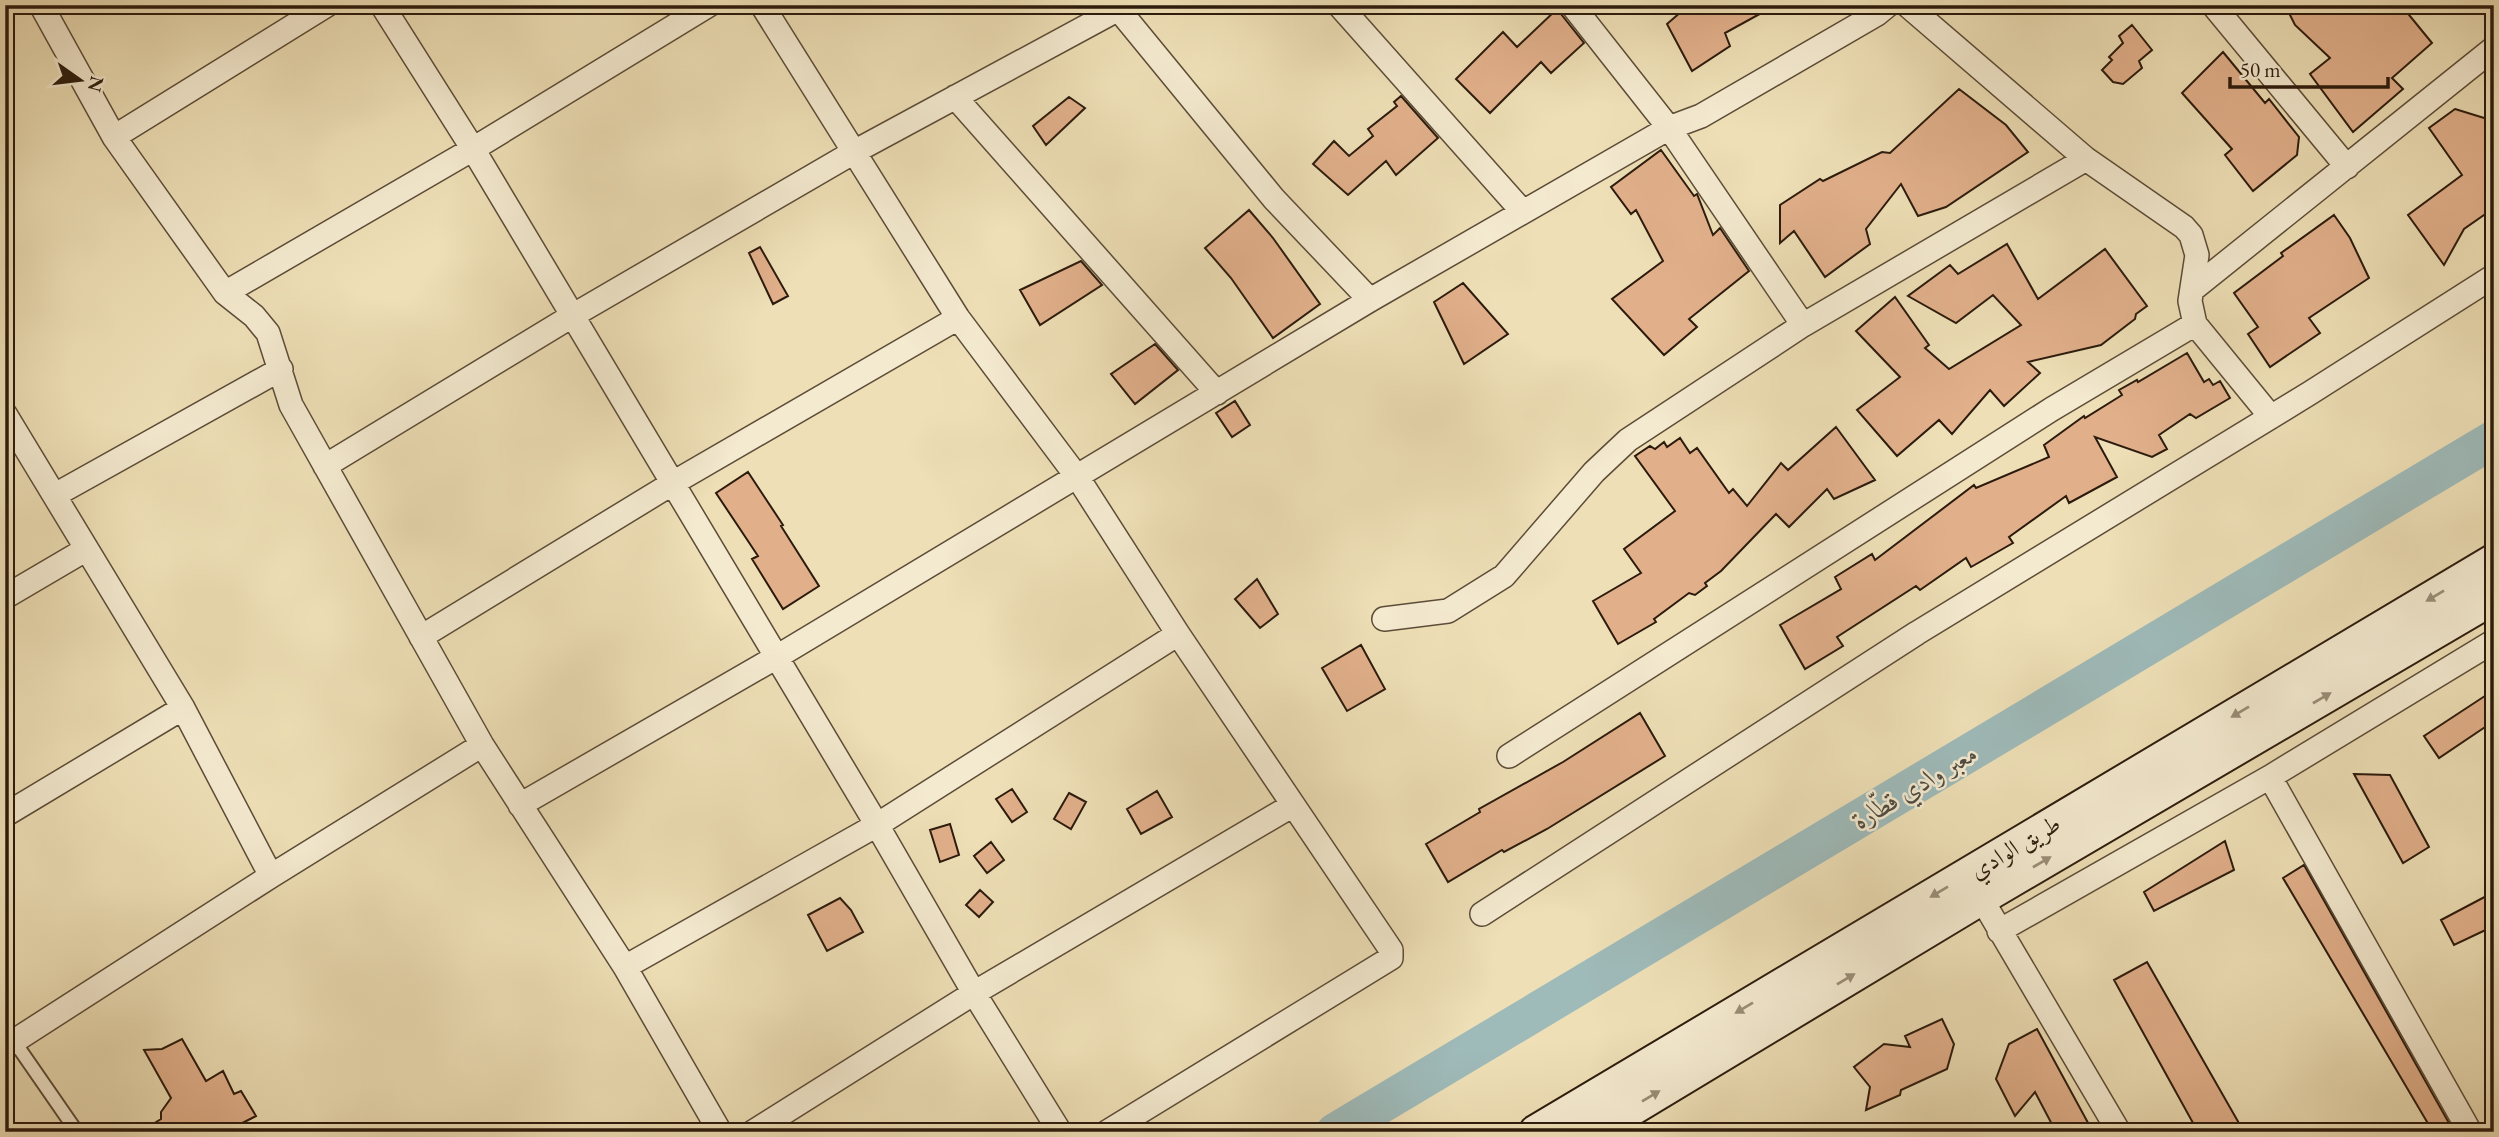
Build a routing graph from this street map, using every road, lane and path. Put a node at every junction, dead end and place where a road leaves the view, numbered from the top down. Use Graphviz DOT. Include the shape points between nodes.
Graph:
graph roads {
  1 [pos="41,5"];
  2 [pos="327,5"];
  3 [pos="382,5"];
  4 [pos="709,5"];
  5 [pos="762,5"];
  6 [pos="1339,5"];
  7 [pos="1572,5"];
  8 [pos="1888,5"];
  9 [pos="1907,5"];
  10 [pos="2213,5"];
  11 [pos="1123,7"];
  12 [pos="2494,48"];
  13 [pos="955,97"];
  14 [pos="1669,128"];
  15 [pos="114,137"];
  16 [pos="473,149"];
  17 [pos="854,152"];
  18 [pos="2086,159"];
  19 [pos="2347,167"];
  20 [pos="1523,212"];
  21 [pos="2494,276"];
  22 [pos="2192,290"];
  23 [pos="225,293"];
  24 [pos="1370,300"];
  25 [pos="572,316"];
  26 [pos="958,317"];
  27 [pos="2195,324"];
  28 [pos="1803,325"];
  29 [pos="281,369"];
  30 [pos="1217,393"];
  31 [pos="5,414"];
  32 [pos="2270,417"];
  33 [pos="325,466"];
  34 [pos="1078,478"];
  35 [pos="673,483"];
  36 [pos="55,495"];
  37 [pos="85,550"];
  38 [pos="2494,561"];
  39 [pos="5,597"];
  40 [pos="2494,597"];
  41 [pos="1384,619"];
  42 [pos="1178,634"];
  43 [pos="421,637"];
  44 [pos="2494,641"];
  45 [pos="775,658"];
  46 [pos="183,708"];
  47 [pos="482,745"];
  48 [pos="1509,756"];
  49 [pos="2270,777"];
  50 [pos="520,805"];
  51 [pos="1293,805"];
  52 [pos="5,815"];
  53 [pos="877,825"];
  54 [pos="271,876"];
  55 [pos="1981,898"];
  56 [pos="1482,914"];
  57 [pos="1999,931"];
  58 [pos="625,968"];
  59 [pos="974,993"];
  60 [pos="9,1044"];
  61 [pos="1597,1123"];
  62 [pos="1546,1129"];
  63 [pos="77,1132"];
  64 [pos="720,1132"];
  65 [pos="753,1132"];
  66 [pos="1060,1132"];
  67 [pos="1107,1132"];
  68 [pos="2119,1132"];
  69 [pos="2470,1132"];
  1 -- 15 [label="street"];
  2 -- 15 [label="street"];
  3 -- 16 [label="street"];
  4 -- 16 [label="street"];
  5 -- 17 [label="street"];
  6 -- 20 [label="street"];
  7 -- 14 [label="street"];
  8 -- 14 [label="street" via="1701,116"];
  9 -- 18 [label="street"];
  10 -- 19 [label="street"];
  11 -- 13 [label="street"];
  11 -- 24 [label="street" via="1274,198"];
  12 -- 19 [label="street"];
  13 -- 17 [label="street"];
  13 -- 30 [label="street"];
  14 -- 20 [label="street"];
  14 -- 28 [label="street"];
  15 -- 23 [label="street"];
  16 -- 23 [label="street"];
  16 -- 25 [label="street"];
  17 -- 25 [label="street"];
  17 -- 26 [label="street"];
  18 -- 22 [label="street" via="2191,235 2197,255"];
  18 -- 28 [label="street"];
  19 -- 22 [label="street"];
  20 -- 24 [label="street"];
  21 -- 32 [label="street"];
  22 -- 27 [label="street"];
  23 -- 29 [label="street" via="268,332"];
  24 -- 30 [label="street"];
  25 -- 33 [label="street"];
  25 -- 35 [label="street"];
  26 -- 34 [label="street"];
  26 -- 35 [label="street"];
  27 -- 32 [label="street"];
  27 -- 48 [label="street" via="2052,409"];
  28 -- 41 [label="street" via="1628,440 1594,472 1504,576 1448,611"];
  29 -- 33 [label="street" via="291,405"];
  29 -- 36 [label="street"];
  30 -- 34 [label="street"];
  31 -- 36 [label="street"];
  32 -- 56 [label="street" via="1917,633"];
  33 -- 43 [label="street"];
  34 -- 42 [label="street"];
  34 -- 45 [label="street"];
  35 -- 43 [label="street"];
  35 -- 45 [label="street"];
  36 -- 37 [label="street"];
  37 -- 39 [label="street"];
  37 -- 46 [label="street"];
  38 -- 61 [label="main road, طريق الوادي, one-way"];
  55 -- 40 [label="main road, طريق الوادي, one-way"];
  42 -- 51 [label="street"];
  42 -- 53 [label="street"];
  43 -- 47 [label="street"];
  44 -- 49 [label="street"];
  45 -- 50 [label="street"];
  45 -- 53 [label="street"];
  46 -- 52 [label="street"];
  46 -- 54 [label="street"];
  47 -- 50 [label="street"];
  47 -- 54 [label="street"];
  49 -- 57 [label="street"];
  49 -- 69 [label="street"];
  50 -- 58 [label="street"];
  51 -- 59 [label="street"];
  51 -- 67 [label="street" via="1391,950 1391,958"];
  53 -- 58 [label="street"];
  53 -- 59 [label="street"];
  54 -- 60 [label="street"];
  55 -- 57 [label="street"];
  61 -- 55 [label="main road, طريق الوادي, one-way"];
  57 -- 68 [label="street"];
  58 -- 64 [label="street"];
  59 -- 65 [label="street"];
  59 -- 66 [label="street"];
  60 -- 63 [label="lane"];
  61 -- 62 [label="main road, طريق الوادي"];
}
